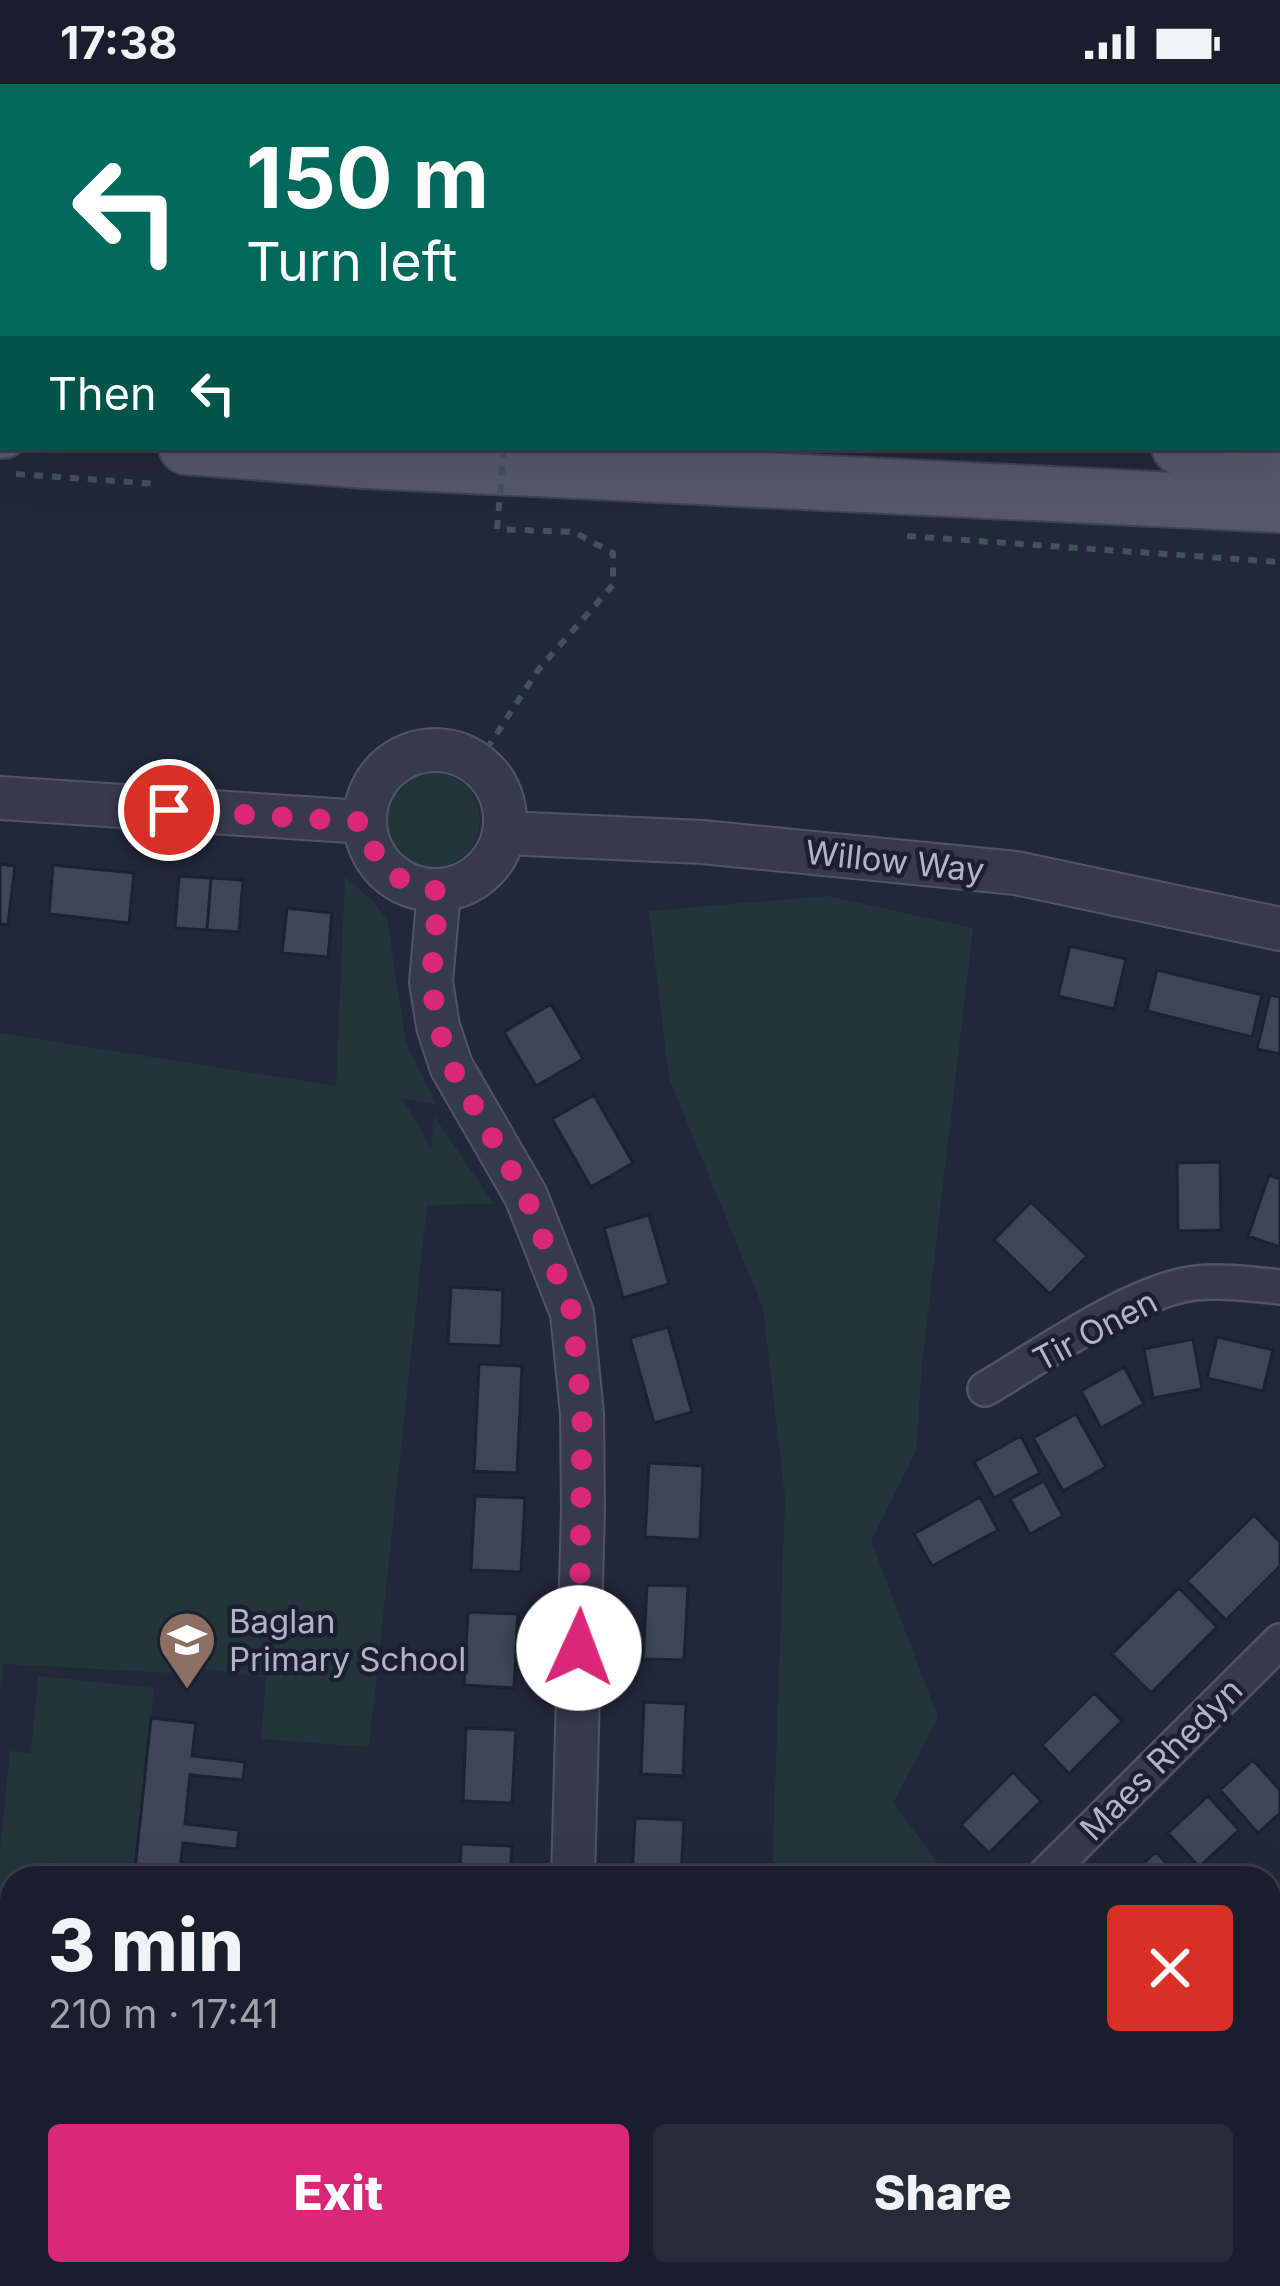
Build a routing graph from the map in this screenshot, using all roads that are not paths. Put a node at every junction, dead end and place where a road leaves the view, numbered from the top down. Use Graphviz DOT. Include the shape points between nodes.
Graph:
graph roads {
  1 [pos="224,450"];
  2 [pos="1240,450"];
  3 [pos="1280,452"];
  4 [pos="1280,505"];
  5 [pos="0,798"];
  6 [pos="365,822"];
  7 [pos="505,833"];
  8 [pos="439,891"];
  9 [pos="1280,929"];
  10 [pos="1280,1287"];
  11 [pos="985,1389"];
  12 [pos="1280,1641"];
  13 [pos="573,1866"];
  14 [pos="1054,1866"];
  1 -- 4 [label="main road"];
  2 -- 3 [label="main road"];
  5 -- 6 [label="street"];
  6 -- 7 [label="street" via="378,780 413,753 436,750 477,764 500,792"];
  6 -- 8 [label="street" via="380,864 417,888"];
  7 -- 8 [label="street" via="482,873"];
  7 -- 9 [label="street, Willow Way" via="702,842 1016,873"];
  8 -- 13 [label="street" via="431,982 438,1026 451,1066 526,1196 572,1312 584,1510"];
  10 -- 11 [label="street, Tir Onen" via="1191,1283 1135,1302"];
  12 -- 14 [label="street, Maes Rhedyn"];
}
